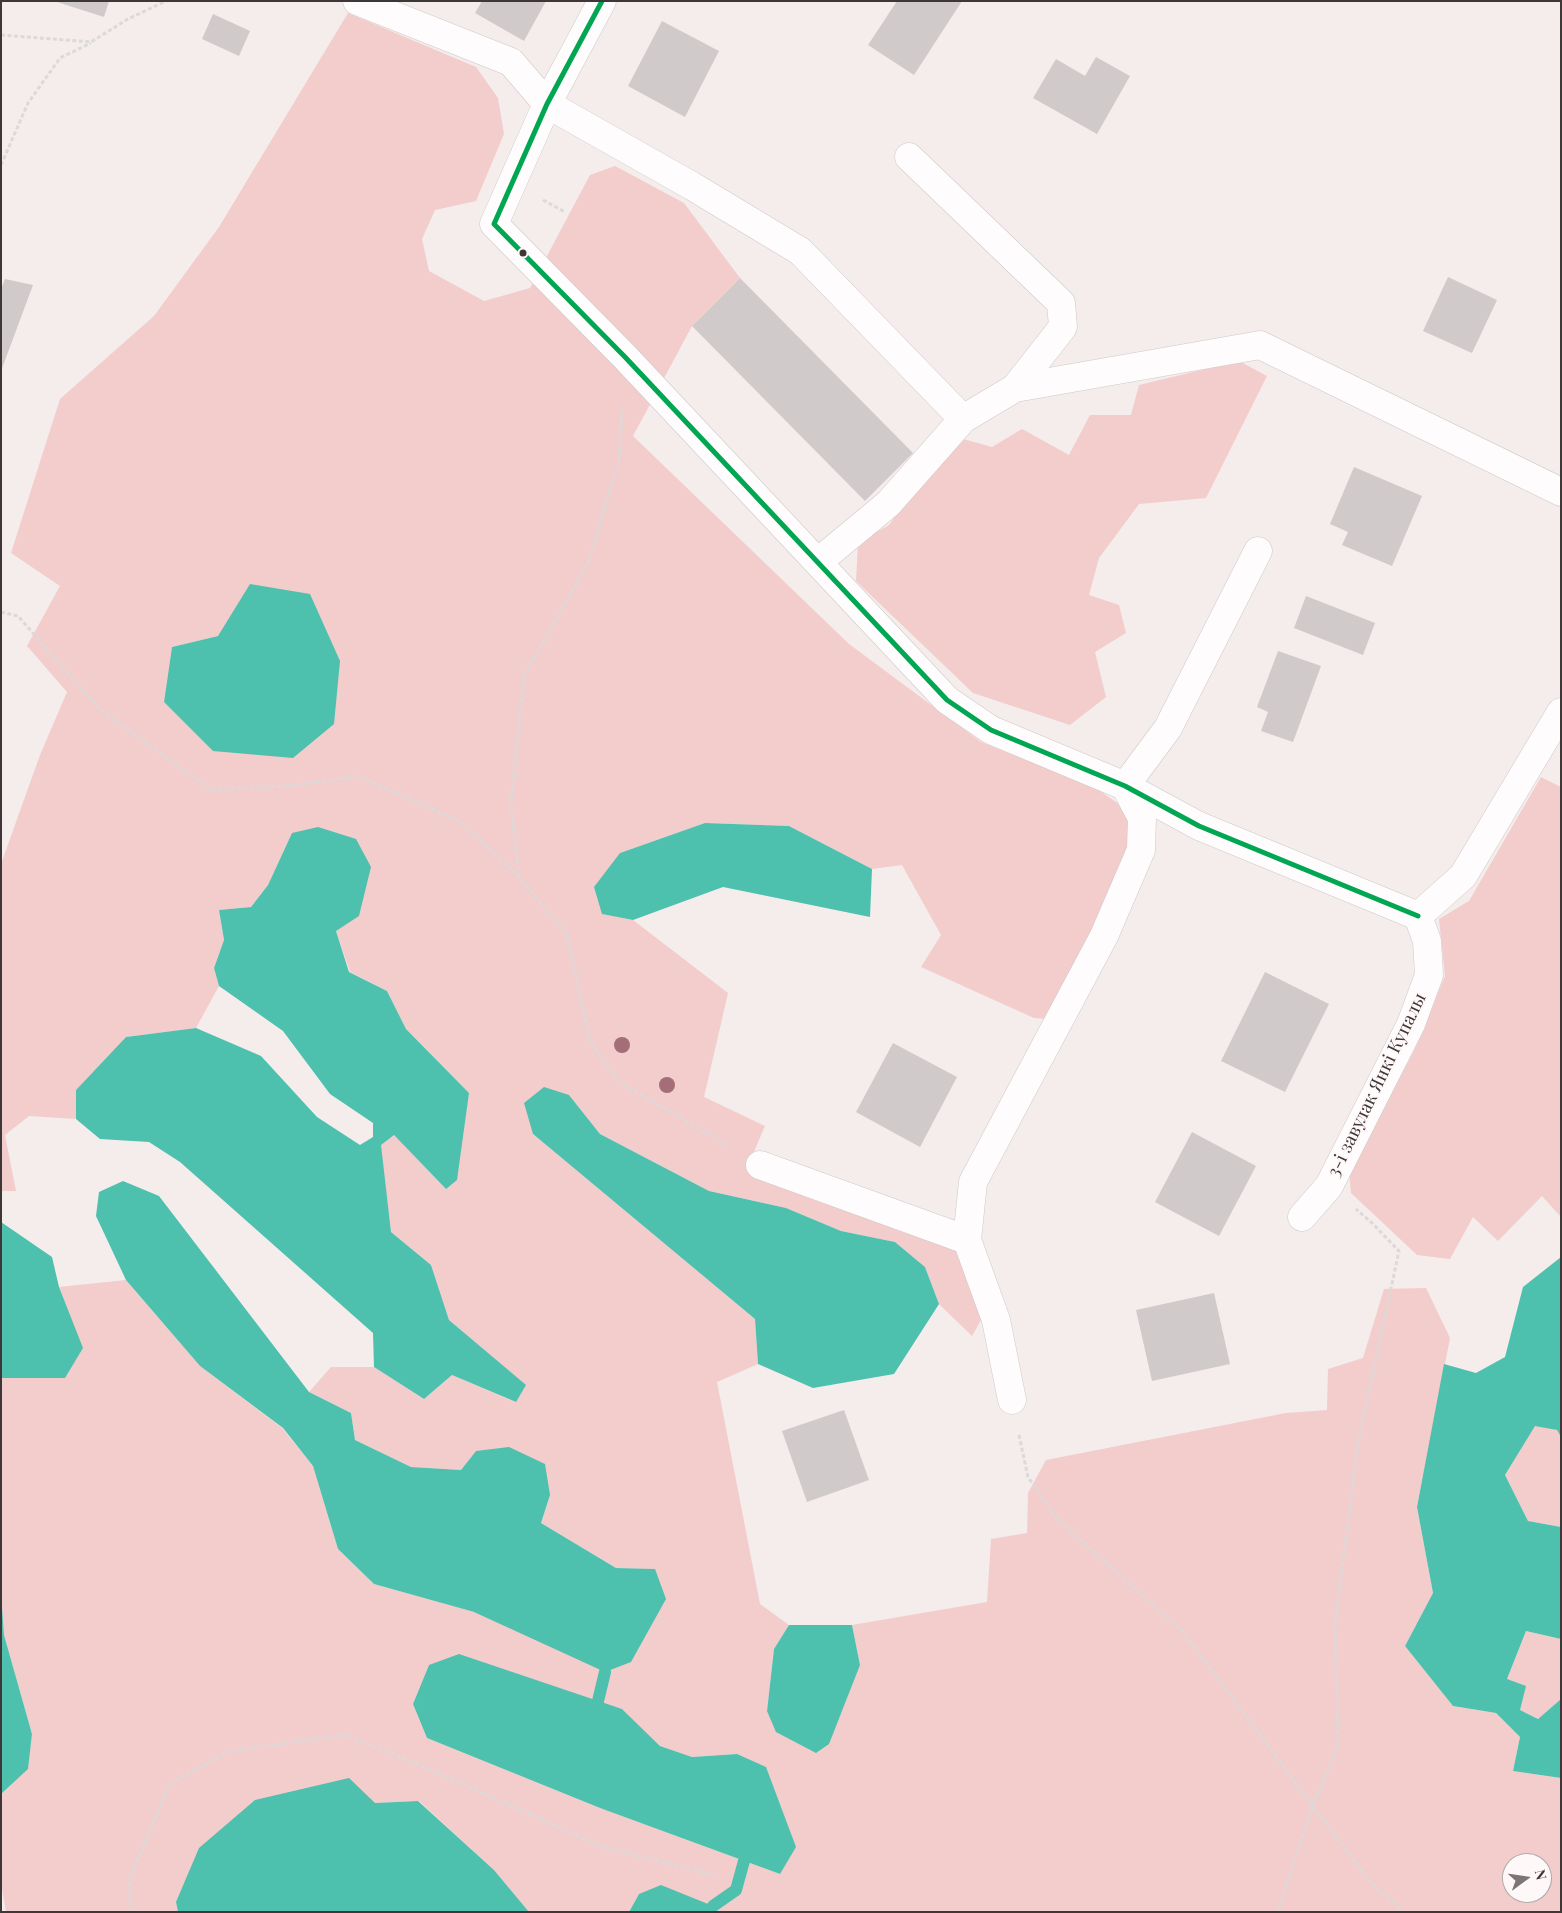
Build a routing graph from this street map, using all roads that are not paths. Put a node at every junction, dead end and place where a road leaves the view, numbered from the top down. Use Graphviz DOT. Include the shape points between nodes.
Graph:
graph roads {
  1 [pos="358,1"];
  2 [pos="602,1"];
  3 [pos="547,104"];
  4 [pos="909,157"];
  5 [pos="1015,388"];
  6 [pos="963,420"];
  7 [pos="1561,492"];
  8 [pos="1258,551"];
  9 [pos="818,562"];
  10 [pos="1561,712"];
  11 [pos="1125,786"];
  12 [pos="1418,916"];
  13 [pos="760,1164"];
  14 [pos="1302,1217"];
  15 [pos="967,1240"];
  16 [pos="1012,1400"];
  1 -- 3 [label="street" via="511,62"];
  2 -- 3 [label="street"];
  3 -- 6 [label="street" via="800,251"];
  3 -- 9 [label="street" via="494,224"];
  4 -- 5 [label="street" via="1061,304 1063,327"];
  5 -- 6 [label="street"];
  5 -- 7 [label="street" via="1260,345"];
  6 -- 9 [label="street" via="888,504"];
  8 -- 11 [label="street" via="1168,728"];
  9 -- 11 [label="street" via="947,700 991,730"];
  10 -- 12 [label="street" via="1463,876"];
  11 -- 12 [label="street" via="1199,826"];
  11 -- 15 [label="street" via="1142,818 1141,850 1104,936 973,1182"];
  12 -- 14 [label="street, 3-і завулак Янкі Купалы" via="1427,941 1430,975 1411,1024 1329,1186"];
  13 -- 15 [label="street"];
  15 -- 16 [label="street" via="996,1320"];
}
